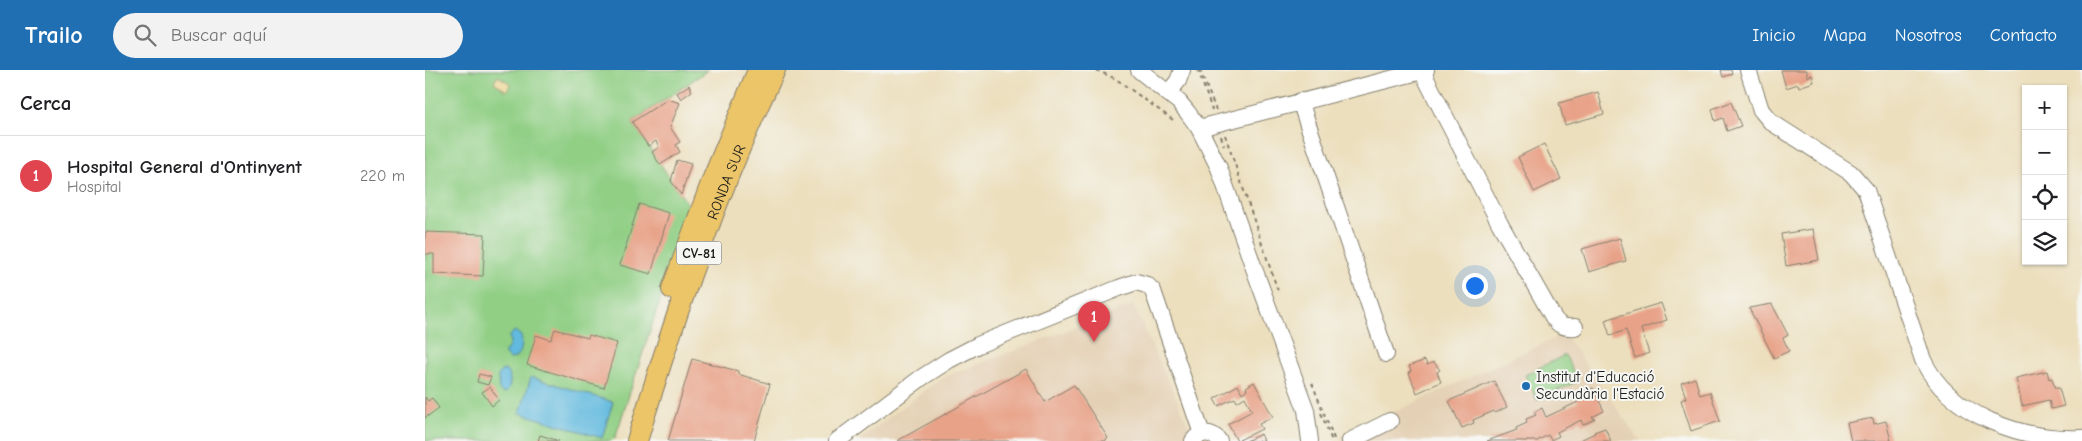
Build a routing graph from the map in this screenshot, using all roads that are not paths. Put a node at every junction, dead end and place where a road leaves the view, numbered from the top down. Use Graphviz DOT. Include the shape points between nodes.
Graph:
graph roads {
  1 [pos="758,70"];
  2 [pos="775,70"];
  3 [pos="1139,70"];
  4 [pos="1182,70"];
  5 [pos="1424,70"];
  6 [pos="1748,70"];
  7 [pos="1168,93"];
  8 [pos="1300,101"];
  9 [pos="1199,128"];
  10 [pos="1575,327"];
  11 [pos="1386,354"];
  12 [pos="1390,421"];
  13 [pos="1198,437"];
  14 [pos="2082,438"];
  15 [pos="623,441"];
  16 [pos="637,441"];
  17 [pos="837,441"];
  18 [pos="1219,441"];
  19 [pos="1310,441"];
  20 [pos="1350,441"];
  1 -- 15 [label="main road, RONDA SUR / CV-81" via="689,240"];
  2 -- 16 [label="main road, RONDA SUR / CV-81" via="708,230"];
  3 -- 7 [label="street"];
  4 -- 7 [label="street"];
  5 -- 8 [label="street"];
  5 -- 10 [label="street" via="1533,284 1559,325"];
  6 -- 14 [label="street" via="1761,110 1771,122 1851,173 1866,190 1923,360 1939,385 1964,410 2008,430 2038,437"];
  7 -- 9 [label="street"];
  8 -- 9 [label="street"];
  8 -- 11 [label="street"];
  9 -- 19 [label="street" via="1227,187 1306,410"];
  12 -- 20 [label="street"];
  13 -- 17 [label="street" via="1153,291 1136,282 961,354 921,378"];
  13 -- 18 [label="street" via="1212,434"];
}
